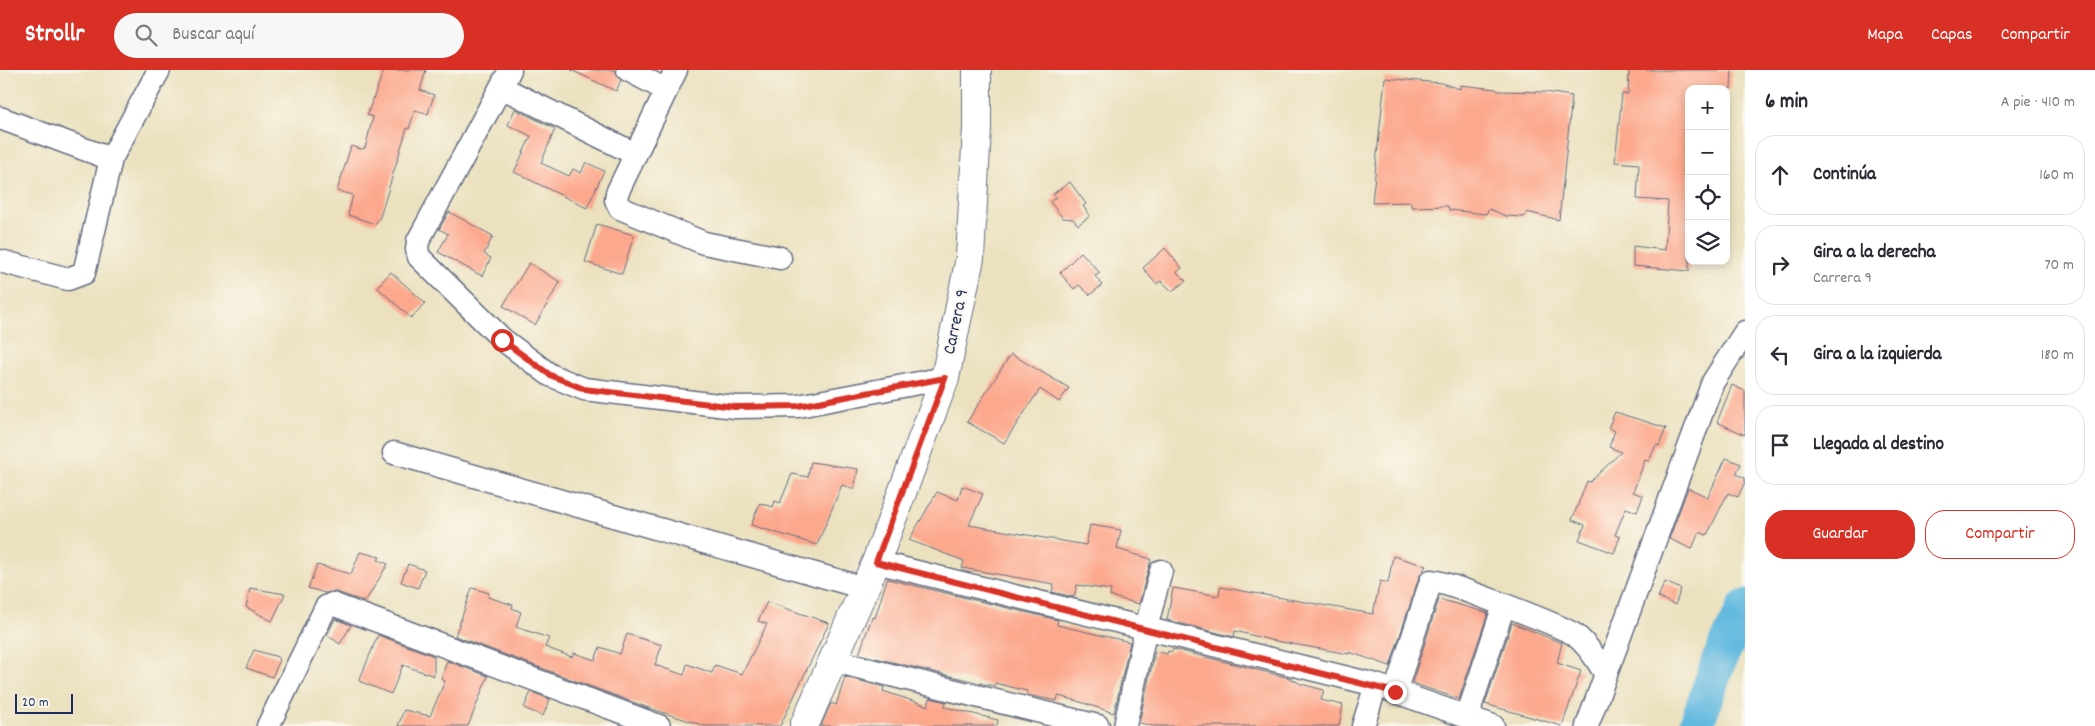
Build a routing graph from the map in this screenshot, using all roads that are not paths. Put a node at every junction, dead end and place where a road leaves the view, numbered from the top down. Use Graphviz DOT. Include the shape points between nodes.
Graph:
graph roads {
  1 [pos="159,70"];
  2 [pos="628,70"];
  3 [pos="676,70"];
  4 [pos="976,70"];
  5 [pos="506,78"];
  6 [pos="666,90"];
  7 [pos="0,118"];
  8 [pos="635,154"];
  9 [pos="111,159"];
  10 [pos="780,258"];
  11 [pos="0,261"];
  12 [pos="1745,332"];
  13 [pos="945,378"];
  14 [pos="394,453"];
  15 [pos="876,562"];
  16 [pos="1161,570"];
  17 [pos="864,588"];
  18 [pos="1504,605"];
  19 [pos="1146,628"];
  20 [pos="834,661"];
  21 [pos="1606,674"];
  22 [pos="1386,689"];
  23 [pos="1467,717"];
  24 [pos="268,726"];
  25 [pos="659,726"];
  26 [pos="804,726"];
  27 [pos="1098,726"];
  28 [pos="1125,726"];
  29 [pos="1363,726"];
  30 [pos="1493,726"];
  31 [pos="1587,726"];
  1 -- 9 [label="street"];
  2 -- 6 [label="street"];
  3 -- 6 [label="street"];
  4 -- 13 [label="main road, Carrera 9" via="977,128 970,258"];
  5 -- 8 [label="street"];
  5 -- 13 [label="street" via="418,241 417,249 419,257 502,340 550,375 584,389 735,407 798,406"];
  6 -- 8 [label="street"];
  7 -- 9 [label="street"];
  8 -- 10 [label="street" via="617,193 620,208 704,242"];
  9 -- 11 [label="street" via="84,273 68,279"];
  12 -- 21 [label="street" via="1713,382"];
  13 -- 15 [label="main road, Carrera 9"];
  14 -- 17 [label="street"];
  15 -- 17 [label="main road, Carrera 9"];
  15 -- 19 [label="street"];
  16 -- 19 [label="street"];
  17 -- 20 [label="main road, Carrera 9"];
  18 -- 21 [label="street" via="1575,635"];
  18 -- 22 [label="street" via="1431,581"];
  18 -- 23 [label="street"];
  19 -- 22 [label="street"];
  19 -- 28 [label="street"];
  20 -- 26 [label="main road, Carrera 9"];
  20 -- 27 [label="street"];
  21 -- 31 [label="street"];
  22 -- 23 [label="street"];
  22 -- 29 [label="street"];
  23 -- 30 [label="street"];
  24 -- 25 [label="street" via="326,607 332,604"];
}
